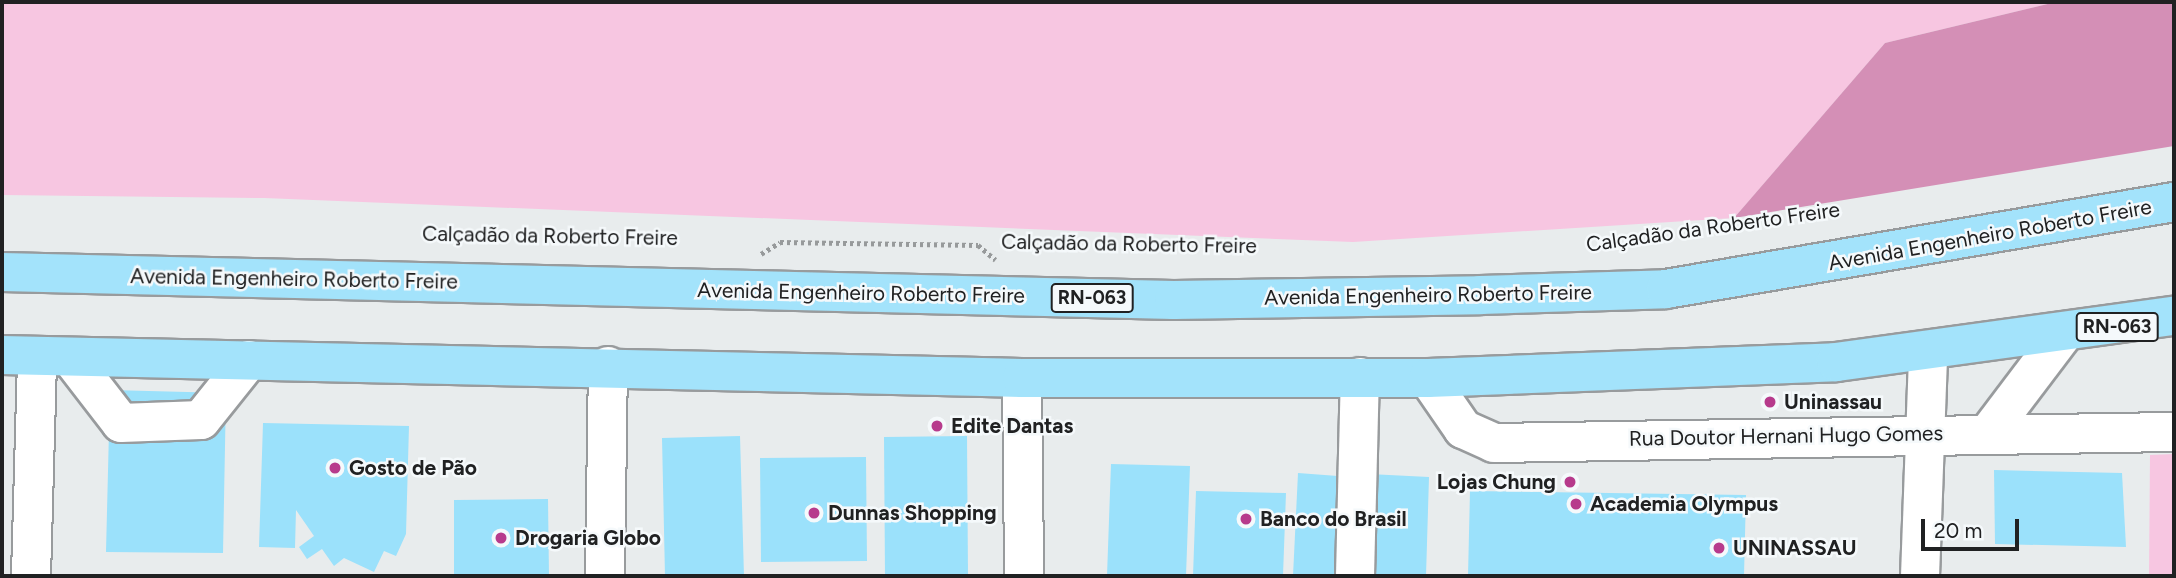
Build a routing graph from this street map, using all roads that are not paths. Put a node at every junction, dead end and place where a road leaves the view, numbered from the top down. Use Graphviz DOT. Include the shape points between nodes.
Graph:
graph roads {
  1 [pos="2174,202"];
  2 [pos="2,272"];
  3 [pos="2174,316"];
  4 [pos="2061,337"];
  5 [pos="1928,353"];
  6 [pos="36,356"];
  7 [pos="249,360"];
  8 [pos="608,366"];
  9 [pos="1360,377"];
  10 [pos="1022,378"];
  11 [pos="1428,378"];
  12 [pos="1990,431"];
  13 [pos="2174,432"];
  14 [pos="1922,433"];
  15 [pos="31,576"];
  16 [pos="605,576"];
  17 [pos="1024,576"];
  18 [pos="1355,576"];
  19 [pos="1920,576"];
  1 -- 2 [label="main road, Avenida Engenheiro Roberto Freire / RN-063" via="1666,289 1480,295 1174,300"];
  3 -- 4 [label="main road, RN-063"];
  4 -- 5 [label="main road, RN-063"];
  4 -- 12 [label="street"];
  5 -- 11 [label="main road, RN-063" via="1741,369"];
  5 -- 14 [label="street"];
  6 -- 7 [label="main road, RN-063"];
  6 -- 7 [label="street" via="121,422 201,420"];
  6 -- 15 [label="street"];
  7 -- 8 [label="main road, RN-063"];
  8 -- 10 [label="main road, RN-063"];
  8 -- 16 [label="street"];
  9 -- 10 [label="main road, RN-063"];
  9 -- 11 [label="main road, RN-063"];
  9 -- 18 [label="street"];
  10 -- 17 [label="street"];
  11 -- 14 [label="street, Rua Doutor Hernani Hugo Gomes" via="1463,429 1494,443"];
  12 -- 13 [label="street, Rua Doutor Hernani Hugo Gomes"];
  12 -- 14 [label="street, Rua Doutor Hernani Hugo Gomes"];
  14 -- 19 [label="street"];
}
